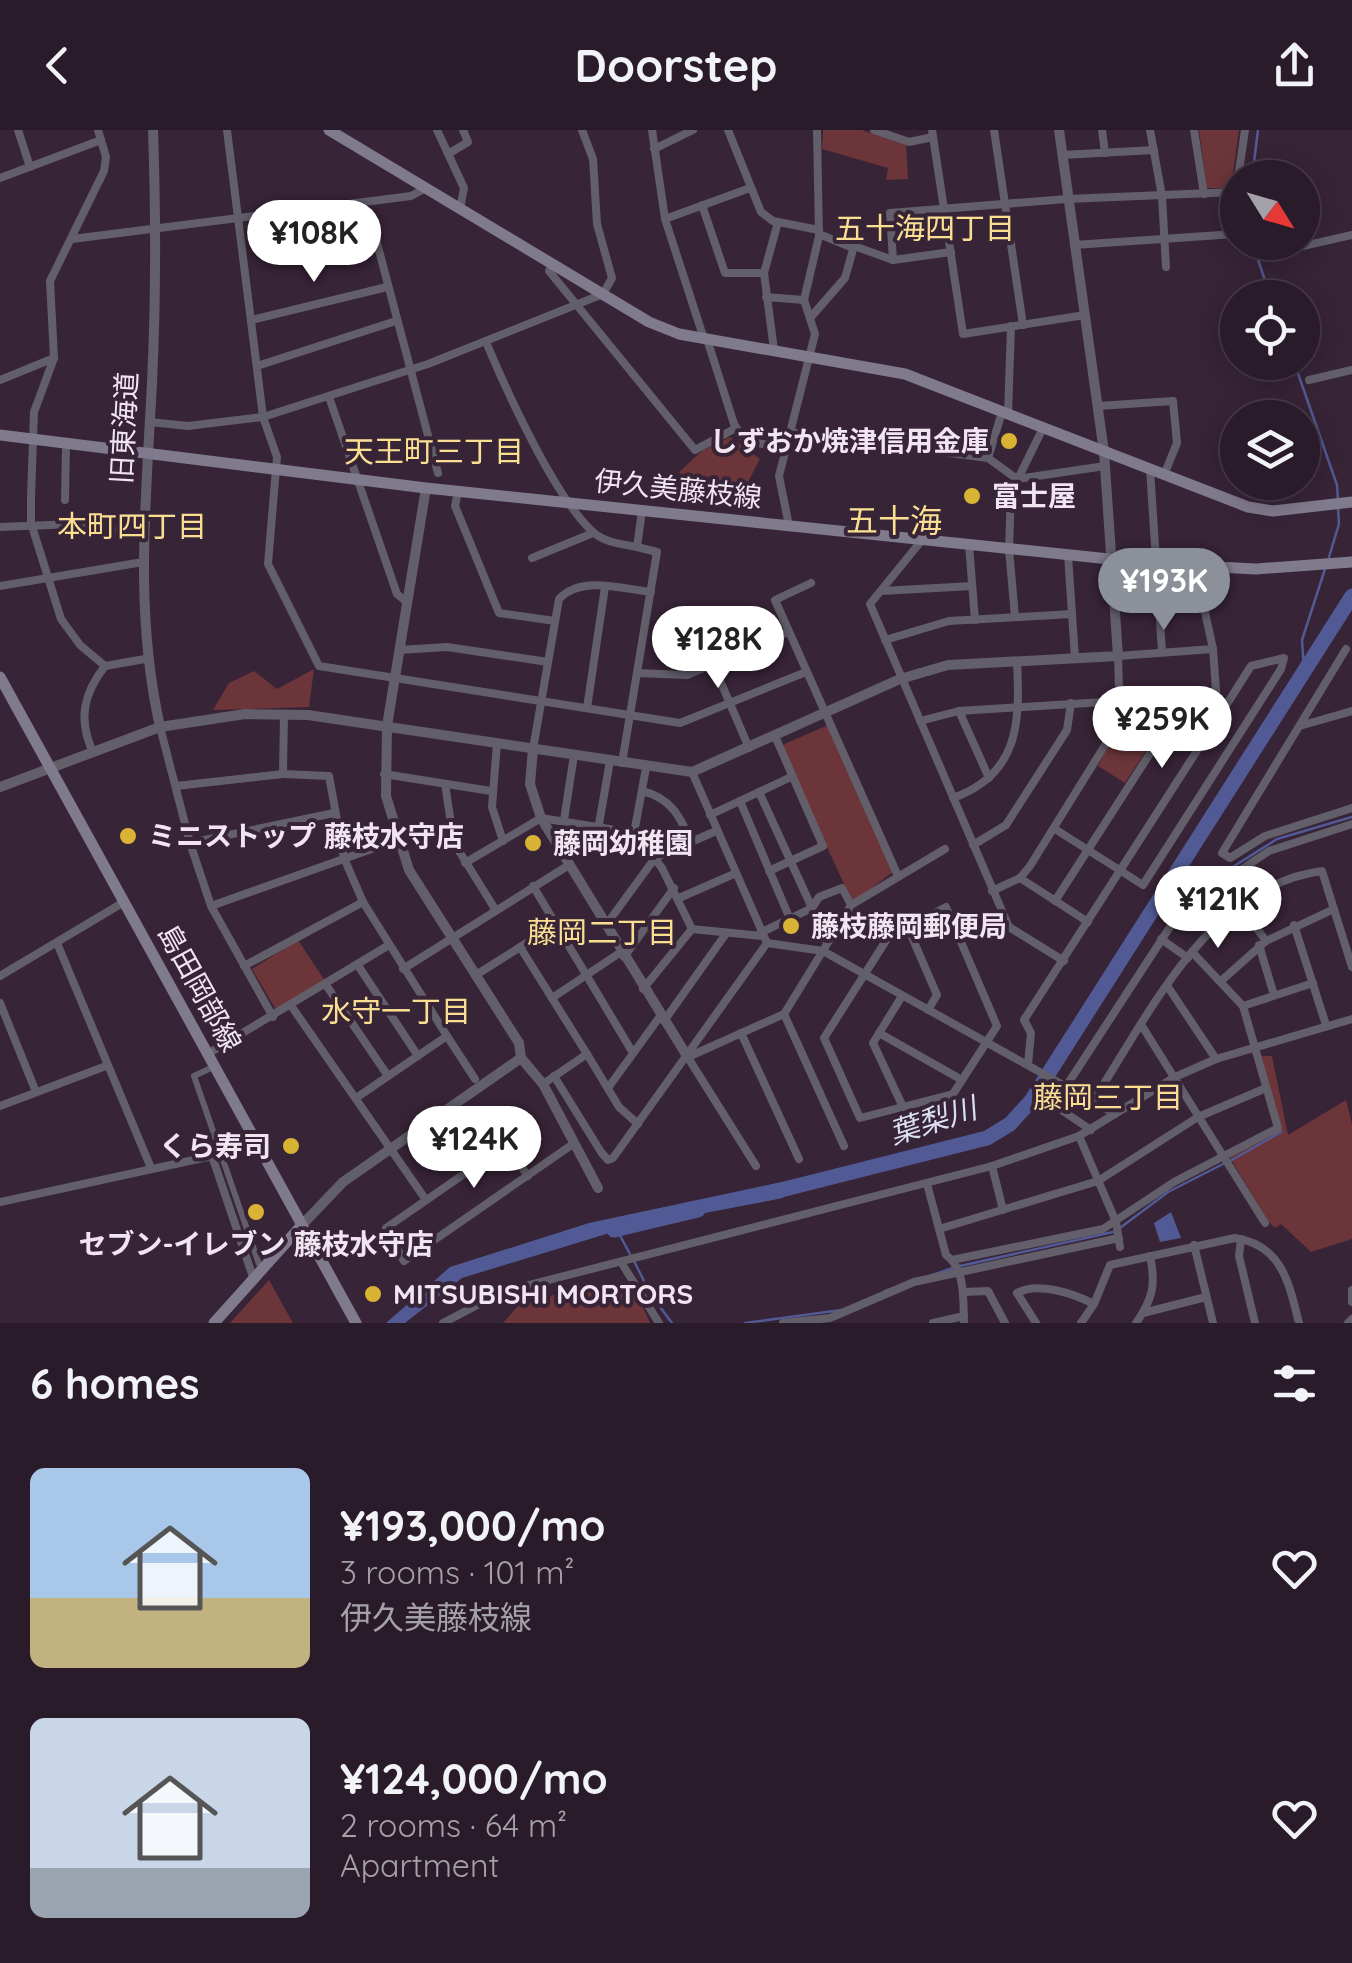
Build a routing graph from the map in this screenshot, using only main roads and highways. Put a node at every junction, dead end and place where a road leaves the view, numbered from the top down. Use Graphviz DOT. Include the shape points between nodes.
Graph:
graph roads {
  1 [pos="330,130"];
  2 [pos="0,434"];
  3 [pos="1350,502"];
  4 [pos="1352,562"];
  5 [pos="0,677"];
  6 [pos="301,1226"];
  7 [pos="214,1323"];
  8 [pos="356,1323"];
  1 -- 3 [label="main road" via="650,322 706,339 905,374 1264,510"];
  2 -- 4 [label="main road, 伊久美藤枝線" via="458,492 1156,564"];
  5 -- 6 [label="main road, 島田岡部線"];
  6 -- 7 [label="main road"];
  6 -- 8 [label="main road, 島田岡部線"];
}
